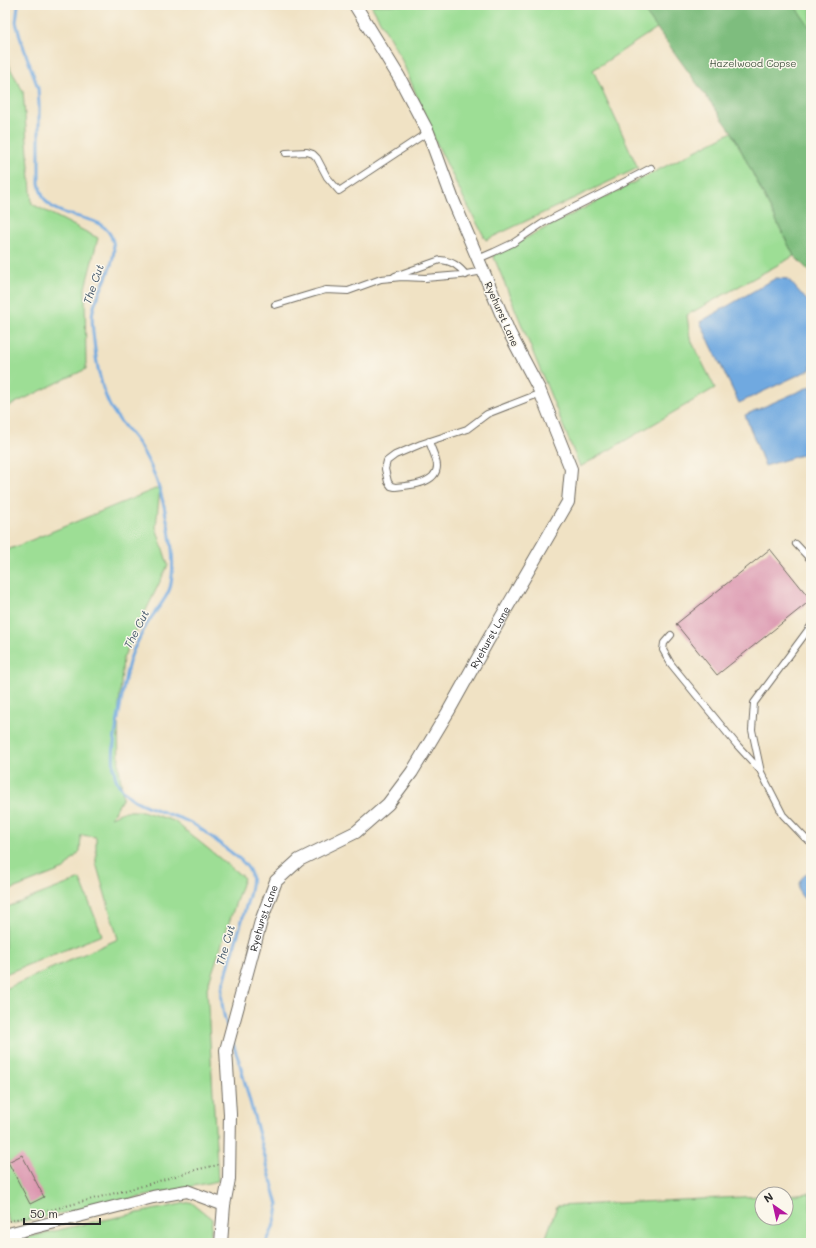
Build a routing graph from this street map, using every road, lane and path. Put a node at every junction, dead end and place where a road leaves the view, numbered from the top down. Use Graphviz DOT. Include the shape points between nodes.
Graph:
graph roads {
  1 [pos="356,5"];
  2 [pos="428,132"];
  3 [pos="286,154"];
  4 [pos="651,168"];
  5 [pos="478,258"];
  6 [pos="483,271"];
  7 [pos="466,274"];
  8 [pos="388,279"];
  9 [pos="275,305"];
  10 [pos="541,393"];
  11 [pos="429,441"];
  12 [pos="796,544"];
  13 [pos="811,560"];
  14 [pos="811,626"];
  15 [pos="671,635"];
  16 [pos="761,772"];
  17 [pos="811,842"];
  18 [pos="229,1163"];
  19 [pos="224,1205"];
  20 [pos="5,1222"];
  21 [pos="5,1236"];
  22 [pos="221,1243"];
  1 -- 2 [label="street, Ryehurst Lane"];
  2 -- 3 [label="lane" via="339,191 313,154"];
  2 -- 5 [label="street, Ryehurst Lane"];
  4 -- 5 [label="lane" via="543,223 513,243"];
  5 -- 6 [label="street, Ryehurst Lane"];
  6 -- 7 [label="lane"];
  6 -- 10 [label="street, Ryehurst Lane" via="516,347"];
  7 -- 8 [label="lane"];
  7 -- 8 [label="lane" via="455,264 440,260"];
  8 -- 9 [label="lane" via="348,290 326,290"];
  10 -- 11 [label="lane" via="487,414 467,429"];
  10 -- 18 [label="street, Ryehurst Lane" via="571,469 568,502 448,712 412,772 388,804 356,832 300,860 276,882 262,921 226,1050 230,1114"];
  11 -- 11 [label="lane" via="404,450 387,461 385,469 388,482 392,486 422,483 435,473 437,466"];
  12 -- 13 [label="lane"];
  14 -- 16 [label="lane" via="754,703 752,730"];
  15 -- 16 [label="lane" via="664,642 663,650 671,664"];
  16 -- 17 [label="lane" via="783,815"];
  18 -- 19 [label="street, Ryehurst Lane"];
  18 -- 20 [label="path"];
  19 -- 21 [label="street" via="187,1191 153,1197"];
  19 -- 22 [label="street, Ryehurst Lane"];
}
